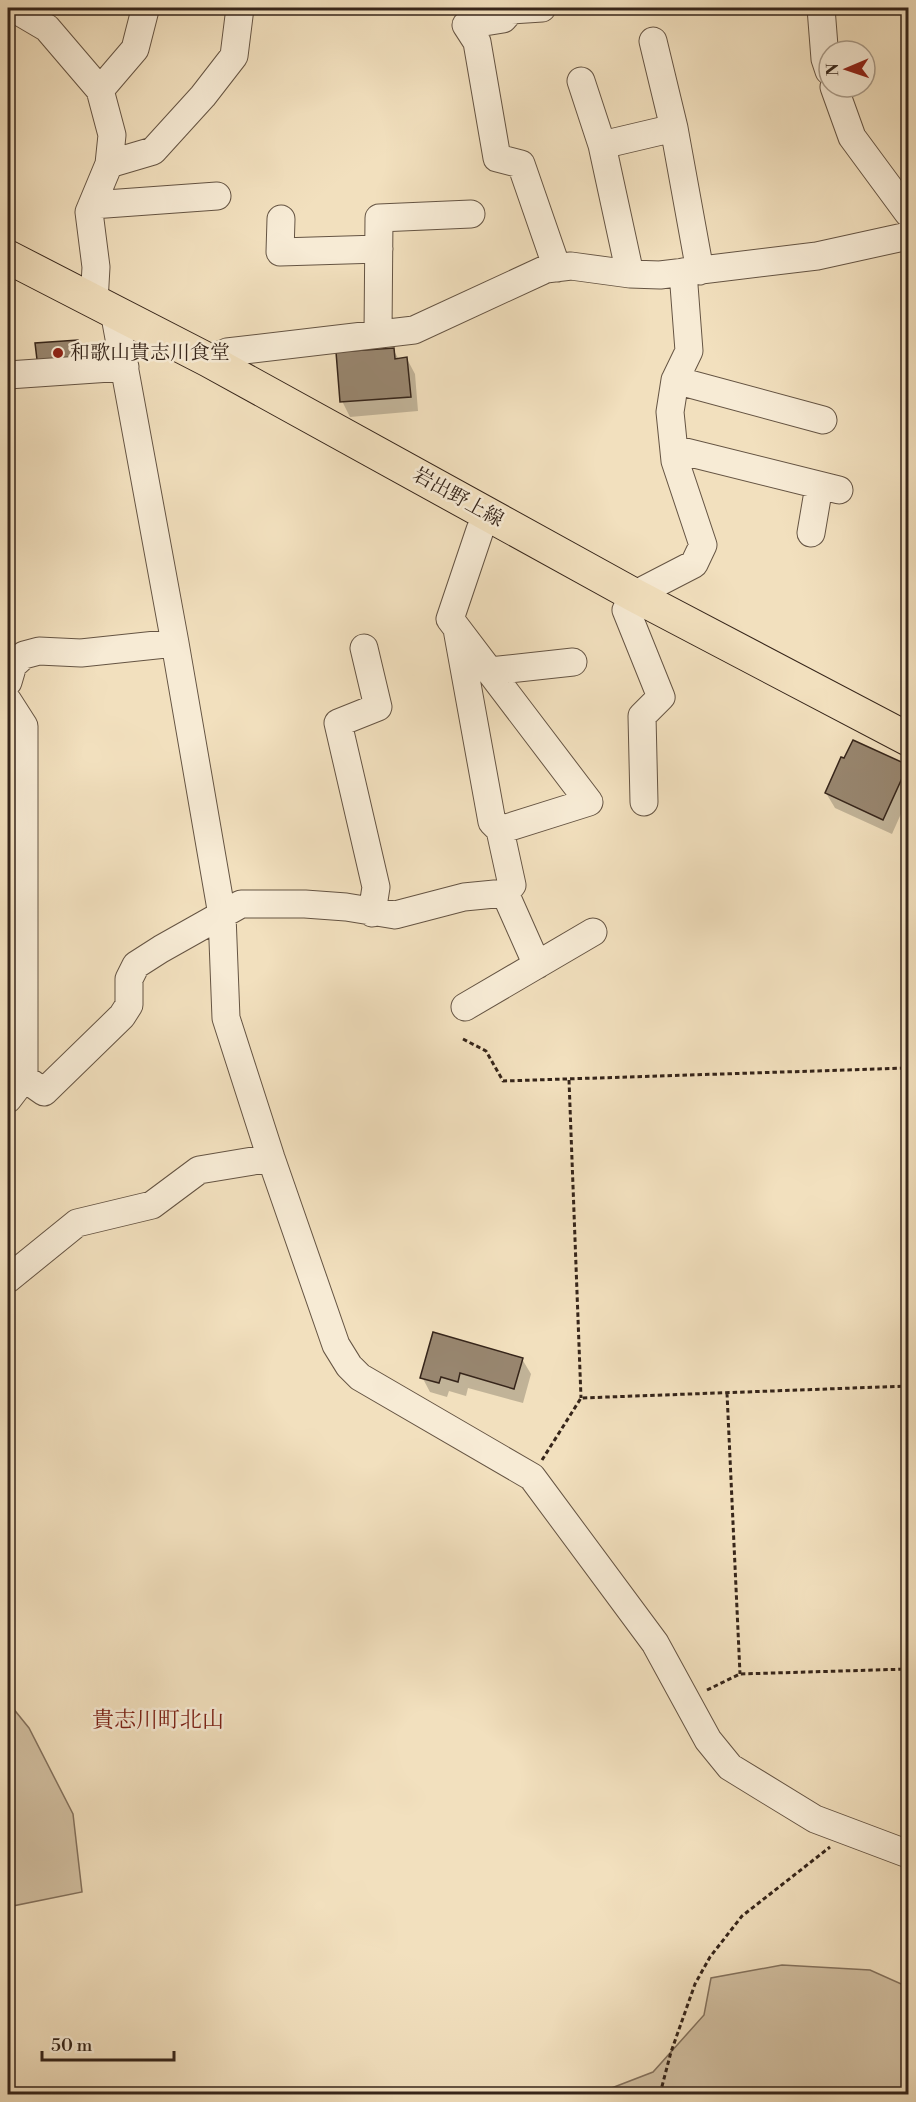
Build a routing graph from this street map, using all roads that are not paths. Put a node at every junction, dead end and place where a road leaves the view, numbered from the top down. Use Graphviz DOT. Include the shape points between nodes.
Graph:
graph roads {
  1 [pos="13,8"];
  2 [pos="144,8"];
  3 [pos="240,8"];
  4 [pos="542,8"];
  5 [pos="821,8"];
  6 [pos="823,39"];
  7 [pos="653,41"];
  8 [pos="581,81"];
  9 [pos="99,90"];
  10 [pos="838,99"];
  11 [pos="674,128"];
  12 [pos="603,145"];
  13 [pos="109,164"];
  14 [pos="217,196"];
  15 [pos="92,205"];
  16 [pos="909,213"];
  17 [pos="471,214"];
  18 [pos="281,219"];
  19 [pos="909,236"];
  20 [pos="379,249"];
  21 [pos="8,257"];
  22 [pos="556,268"];
  23 [pos="692,272"];
  24 [pos="630,274"];
  25 [pos="104,306"];
  26 [pos="378,334"];
  27 [pos="208,360"];
  28 [pos="125,367"];
  29 [pos="8,375"];
  30 [pos="675,380"];
  31 [pos="823,420"];
  32 [pos="674,448"];
  33 [pos="489,515"];
  34 [pos="812,533"];
  35 [pos="634,595"];
  36 [pos="457,629"];
  37 [pos="176,643"];
  38 [pos="364,648"];
  39 [pos="573,662"];
  40 [pos="490,671"];
  41 [pos="8,682"];
  42 [pos="8,701"];
  43 [pos="909,739"];
  44 [pos="644,802"];
  45 [pos="500,830"];
  46 [pos="505,893"];
  47 [pos="372,913"];
  48 [pos="222,915"];
  49 [pos="593,932"];
  50 [pos="537,965"];
  51 [pos="465,1007"];
  52 [pos="24,1078"];
  53 [pos="8,1100"];
  54 [pos="271,1158"];
  55 [pos="8,1279"];
  56 [pos="909,1854"];
  1 -- 9 [label="street" via="47,28"];
  2 -- 9 [label="street" via="135,50"];
  3 -- 13 [label="street" via="234,56 203,96 153,151"];
  4 -- 22 [label="street" via="511,10 502,19 466,25 477,42 497,158 521,164"];
  5 -- 6 [label="street"];
  7 -- 11 [label="street"];
  8 -- 12 [label="street"];
  9 -- 13 [label="street" via="112,135"];
  10 -- 16 [label="street" via="852,137"];
  11 -- 12 [label="street"];
  11 -- 23 [label="street"];
  12 -- 24 [label="street"];
  13 -- 15 [label="street"];
  14 -- 15 [label="street"];
  15 -- 25 [label="street" via="89,212"];
  17 -- 20 [label="street" via="379,218"];
  18 -- 20 [label="street" via="280,252"];
  19 -- 23 [label="street" via="817,256"];
  20 -- 26 [label="street"];
  21 -- 25 [label="main road, 岩出野上線"];
  22 -- 24 [label="street" via="571,266"];
  22 -- 26 [label="street" via="546,269 414,330"];
  23 -- 24 [label="street"];
  23 -- 30 [label="street" via="688,351"];
  25 -- 27 [label="main road, 岩出野上線"];
  25 -- 28 [label="street"];
  26 -- 27 [label="street" via="227,351"];
  27 -- 33 [label="main road, 岩出野上線"];
  28 -- 29 [label="street"];
  28 -- 37 [label="street"];
  30 -- 31 [label="street"];
  30 -- 32 [label="street" via="670,411"];
  32 -- 34 [label="street" via="829,488"];
  32 -- 35 [label="street" via="703,545 694,564"];
  33 -- 35 [label="main road, 岩出野上線"];
  33 -- 36 [label="street" via="480,530 450,619"];
  35 -- 43 [label="main road, 岩出野上線"];
  35 -- 44 [label="street" via="626,610 661,698 642,716"];
  36 -- 40 [label="street"];
  36 -- 45 [label="street" via="492,822"];
  37 -- 41 [label="street" via="81,653 39,651 24,655 13,664"];
  37 -- 48 [label="street"];
  38 -- 47 [label="street" via="378,707 338,723 376,888"];
  39 -- 40 [label="street"];
  40 -- 45 [label="street" via="589,802"];
  42 -- 52 [label="street" via="24,726"];
  45 -- 46 [label="street" via="512,885"];
  46 -- 47 [label="street" via="464,897 394,915"];
  46 -- 50 [label="street"];
  47 -- 48 [label="street" via="305,904 241,904"];
  48 -- 52 [label="street" via="136,965 129,979 129,1005 122,1016 44,1092"];
  48 -- 54 [label="street" via="226,1018"];
  49 -- 50 [label="street"];
  50 -- 51 [label="street"];
  52 -- 53 [label="street"];
  54 -- 55 [label="street" via="199,1170 152,1205 77,1223"];
  54 -- 56 [label="street" via="336,1345 349,1366 360,1377 532,1477 655,1643 708,1740 730,1767 815,1819"];
}
